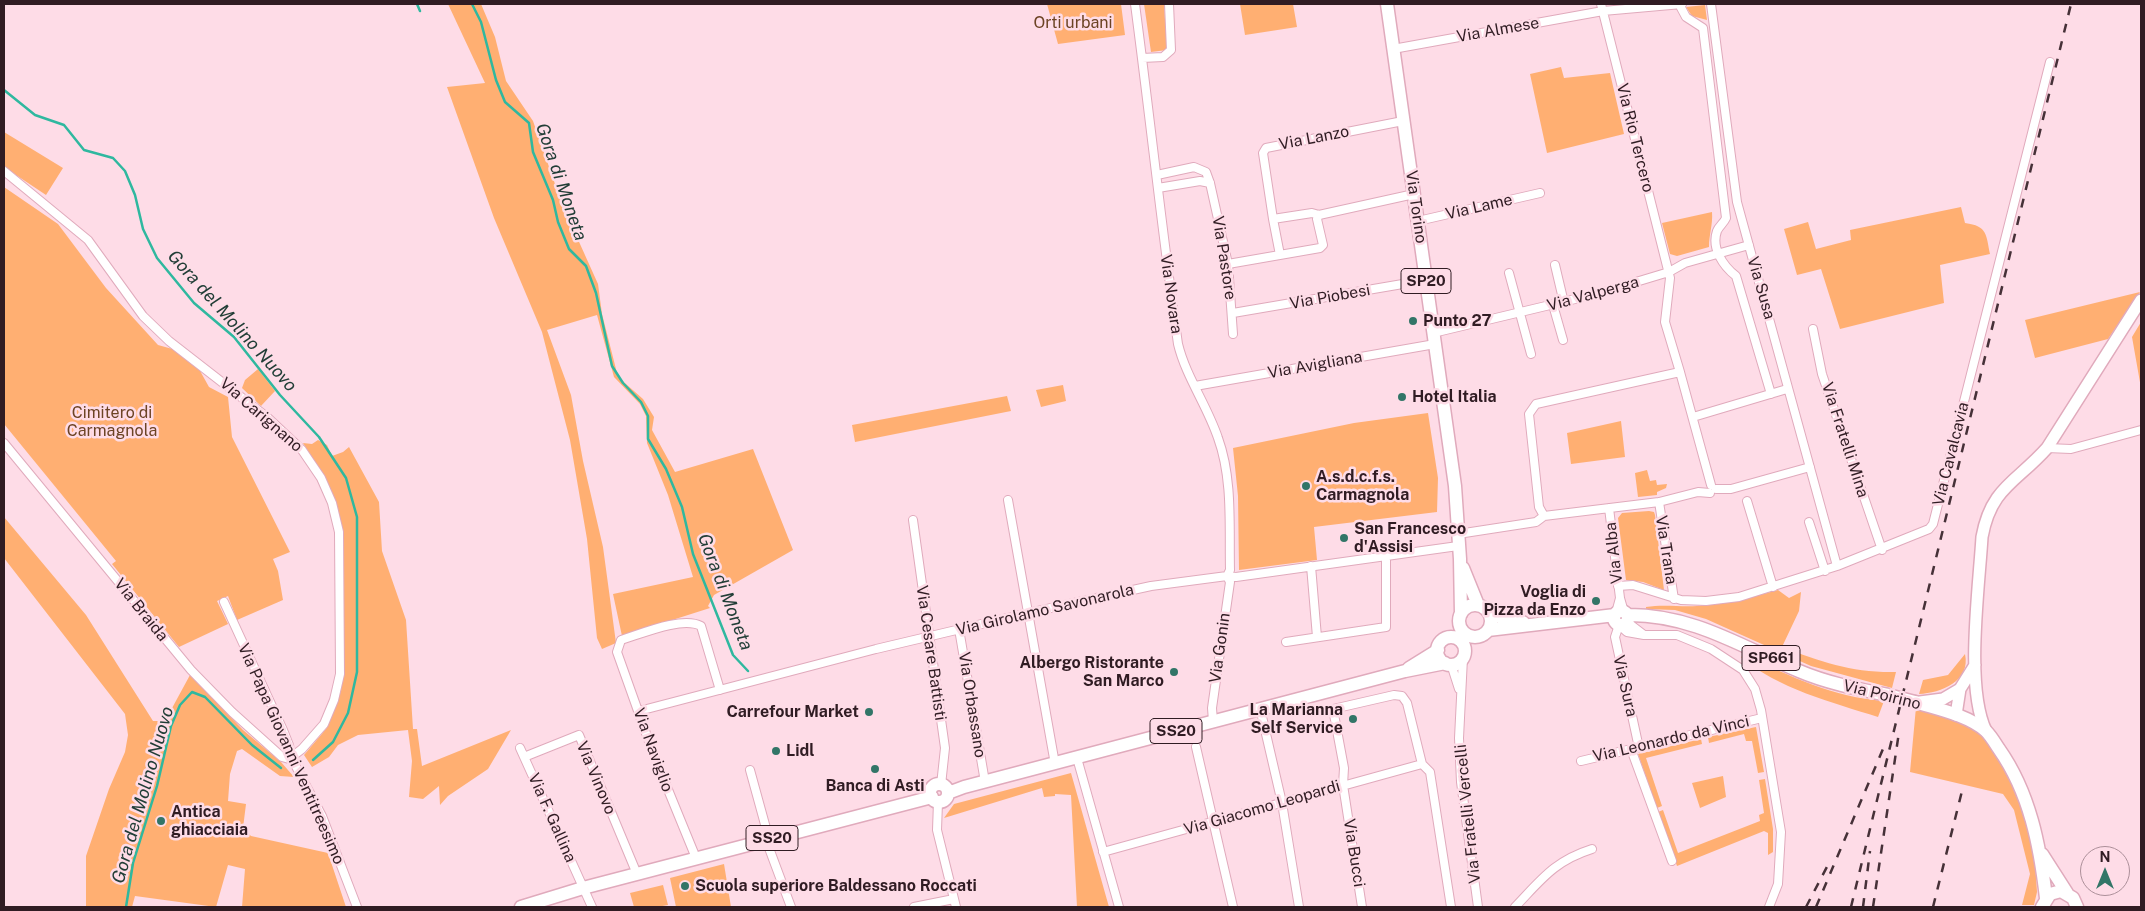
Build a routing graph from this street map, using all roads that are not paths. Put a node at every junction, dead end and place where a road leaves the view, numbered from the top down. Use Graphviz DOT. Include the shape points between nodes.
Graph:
graph roads {
  1 [pos="1135,4"];
  2 [pos="1169,4"];
  3 [pos="1387,4"];
  4 [pos="1680,4"];
  5 [pos="1711,4"];
  6 [pos="1602,8"];
  7 [pos="1393,49"];
  8 [pos="1142,58"];
  9 [pos="2050,62"];
  10 [pos="1403,121"];
  11 [pos="4,171"];
  12 [pos="1157,176"];
  13 [pos="1210,183"];
  14 [pos="1158,188"];
  15 [pos="1414,194"];
  16 [pos="1540,194"];
  17 [pos="1319,215"];
  18 [pos="1273,219"];
  19 [pos="1418,221"];
  20 [pos="1749,245"];
  21 [pos="1719,254"];
  22 [pos="1280,255"];
  23 [pos="1228,264"];
  24 [pos="1555,265"];
  25 [pos="1668,272"];
  26 [pos="1509,273"];
  27 [pos="1426,280"];
  28 [pos="2141,300"];
  29 [pos="1564,303"];
  30 [pos="1553,305"];
  31 [pos="1233,313"];
  32 [pos="1518,314"];
  33 [pos="1813,329"];
  34 [pos="1233,334"];
  35 [pos="1434,338"];
  36 [pos="1563,340"];
  37 [pos="1531,354"];
  38 [pos="1680,372"];
  39 [pos="1195,386"];
  40 [pos="1787,389"];
  41 [pos="1770,394"];
  42 [pos="1693,417"];
  43 [pos="2141,430"];
  44 [pos="4,443"];
  45 [pos="2046,448"];
  46 [pos="1810,467"];
  47 [pos="1711,488"];
  48 [pos="1008,500"];
  49 [pos="1747,500"];
  50 [pos="1658,502"];
  51 [pos="1610,508"];
  52 [pos="1544,516"];
  53 [pos="913,520"];
  54 [pos="1809,522"];
  55 [pos="1459,547"];
  56 [pos="1882,550"];
  57 [pos="1386,556"];
  58 [pos="1311,566"];
  59 [pos="1838,566"];
  60 [pos="1825,570"];
  61 [pos="1227,576"];
  62 [pos="1618,586"];
  63 [pos="1773,587"];
  64 [pos="1674,599"];
  65 [pos="224,602"];
  66 [pos="1478,605"];
  67 [pos="1028,613"];
  68 [pos="1490,615"];
  69 [pos="1620,618"];
  70 [pos="1460,619"];
  71 [pos="1533,624"];
  72 [pos="959,629"];
  73 [pos="1488,630"];
  74 [pos="929,637"];
  75 [pos="1317,637"];
  76 [pos="1449,637"];
  77 [pos="1474,637"];
  78 [pos="1286,642"];
  79 [pos="1438,650"];
  80 [pos="1464,653"];
  81 [pos="1448,664"];
  82 [pos="1975,665"];
  83 [pos="1404,671"];
  84 [pos="1960,689"];
  85 [pos="720,690"];
  86 [pos="1460,690"];
  87 [pos="1977,699"];
  88 [pos="1915,702"];
  89 [pos="1260,708"];
  90 [pos="639,711"];
  91 [pos="1958,716"];
  92 [pos="1762,718"];
  93 [pos="1213,721"];
  94 [pos="1986,731"];
  95 [pos="1196,747"];
  96 [pos="520,748"];
  97 [pos="1635,748"];
  98 [pos="524,757"];
  99 [pos="291,758"];
  100 [pos="1077,758"];
  101 [pos="1581,761"];
  102 [pos="1055,764"];
  103 [pos="1422,764"];
  104 [pos="750,770"];
  105 [pos="985,782"];
  106 [pos="1343,786"];
  107 [pos="940,794"];
  108 [pos="1282,803"];
  109 [pos="1212,822"];
  110 [pos="768,840"];
  111 [pos="2039,847"];
  112 [pos="1592,849"];
  113 [pos="1103,852"];
  114 [pos="696,858"];
  115 [pos="1672,861"];
  116 [pos="637,874"];
  117 [pos="583,888"];
  118 [pos="2044,902"];
  119 [pos="2075,902"];
  120 [pos="955,903"];
  121 [pos="357,907"];
  122 [pos="521,907"];
  123 [pos="592,907"];
  124 [pos="791,907"];
  125 [pos="914,907"];
  126 [pos="1119,907"];
  127 [pos="1233,907"];
  128 [pos="1299,907"];
  129 [pos="1362,907"];
  130 [pos="1451,907"];
  131 [pos="1478,907"];
  132 [pos="1514,907"];
  133 [pos="1769,907"];
  1 -- 8 [label="street, Via Novara"];
  2 -- 8 [label="street" via="1171,50 1163,57"];
  3 -- 7 [label="main road, Via Torino / SP20"];
  4 -- 6 [label="street"];
  4 -- 21 [label="street" via="1686,17 1703,28 1726,218 1717,231"];
  5 -- 20 [label="street, Via Susa" via="1736,202"];
  6 -- 7 [label="street, Via Almese"];
  6 -- 25 [label="street, Via Rio Tercero"];
  7 -- 10 [label="main road, Via Torino / SP20"];
  8 -- 12 [label="street, Via Novara"];
  9 -- 56 [label="street, Via Cavalcavia" via="1932,524 1929,529"];
  10 -- 15 [label="main road, Via Torino / SP20"];
  10 -- 18 [label="street, Via Lanzo" via="1266,148 1263,153"];
  11 -- 99 [label="street, Via Carignano" via="88,240 143,316 169,341 268,418 302,450 321,478 332,503 339,532 340,674 324,724"];
  12 -- 13 [label="street" via="1194,167 1206,172"];
  12 -- 14 [label="street, Via Novara"];
  13 -- 14 [label="street" via="1200,181"];
  13 -- 23 [label="street, Via Pastore"];
  14 -- 39 [label="street, Via Novara" via="1178,344 1182,361"];
  15 -- 17 [label="street"];
  15 -- 19 [label="main road, Via Torino / SP20"];
  16 -- 19 [label="street, Via Lame"];
  17 -- 18 [label="street" via="1312,213"];
  17 -- 22 [label="street" via="1320,248"];
  18 -- 22 [label="street"];
  19 -- 27 [label="main road, Via Torino / SP20"];
  20 -- 21 [label="street, Via Valperga"];
  20 -- 40 [label="street, Via Susa"];
  21 -- 25 [label="street, Via Valperga" via="1685,263"];
  21 -- 41 [label="street, Via Susa" via="1723,264 1736,276"];
  22 -- 23 [label="street"];
  23 -- 31 [label="street, Via Pastore"];
  24 -- 29 [label="street"];
  25 -- 29 [label="street, Via Valperga"];
  25 -- 38 [label="street, Via Rio Tercero" via="1665,322"];
  26 -- 32 [label="street"];
  27 -- 31 [label="street, Via Piobesi"];
  27 -- 35 [label="main road, Via Torino / SP20"];
  28 -- 45 [label="street"];
  29 -- 30 [label="street, Via Valperga"];
  30 -- 32 [label="street, Via Valperga"];
  30 -- 36 [label="street"];
  31 -- 34 [label="street, Via Pastore"];
  32 -- 35 [label="street, Via Valperga"];
  32 -- 37 [label="street"];
  33 -- 56 [label="street, Via Fratelli Mina" via="1822,374"];
  35 -- 39 [label="street, Via Avigliana"];
  35 -- 55 [label="main road, Via Torino / SP20" via="1455,486"];
  38 -- 42 [label="street, Via Rio Tercero"];
  38 -- 52 [label="street" via="1536,404 1531,408 1539,507"];
  39 -- 61 [label="street, Via Novara" via="1219,440 1224,466 1229,506 1230,570"];
  40 -- 41 [label="street"];
  40 -- 46 [label="street, Via Susa"];
  41 -- 42 [label="street"];
  42 -- 47 [label="street, Via Rio Tercero"];
  43 -- 45 [label="street" via="2071,449"];
  44 -- 99 [label="street, Via Braida" via="190,670 276,753 286,760"];
  45 -- 82 [label="street" via="1993,501 1985,521"];
  46 -- 47 [label="street, Via Girolamo Savonarola" via="1731,489"];
  46 -- 59 [label="street, Via Susa"];
  47 -- 50 [label="street, Via Girolamo Savonarola"];
  48 -- 67 [label="street"];
  49 -- 63 [label="street"];
  50 -- 51 [label="street, Via Girolamo Savonarola"];
  50 -- 64 [label="street, Via Trana"];
  51 -- 52 [label="street, Via Girolamo Savonarola"];
  51 -- 62 [label="street, Via Alba"];
  52 -- 55 [label="street, Via Girolamo Savonarola" via="1536,522"];
  53 -- 74 [label="street, Via Cesare Battisti"];
  54 -- 60 [label="street"];
  55 -- 57 [label="street, Via Girolamo Savonarola"];
  55 -- 66 [label="main road, Via Torino" via="1471,592"];
  55 -- 70 [label="main road, Via Torino"];
  56 -- 59 [label="street, Via Cavalcavia"];
  57 -- 58 [label="street, Via Girolamo Savonarola"];
  57 -- 75 [label="street" via="1386,626"];
  58 -- 61 [label="street, Via Girolamo Savonarola"];
  58 -- 75 [label="street"];
  59 -- 60 [label="street, Via Cavalcavia"];
  60 -- 63 [label="street, Via Cavalcavia"];
  61 -- 67 [label="street, Via Girolamo Savonarola" via="1151,586"];
  61 -- 93 [label="street, Via Gonin" via="1230,582 1212,708"];
  62 -- 64 [label="street, Via Cavalcavia" via="1633,585"];
  62 -- 69 [label="street, Via Alba"];
  63 -- 64 [label="street, Via Cavalcavia" via="1706,601"];
  65 -- 99 [label="street, Via Papa Giovanni Ventitreesimo" via="289,744"];
  66 -- 68 [label="main road"];
  66 -- 70 [label="main road" via="1468,607"];
  67 -- 72 [label="street, Via Girolamo Savonarola"];
  67 -- 102 [label="street"];
  68 -- 71 [label="main road, Via Poirino"];
  68 -- 73 [label="main road"];
  69 -- 71 [label="main road, Via Poirino / SP661"];
  69 -- 88 [label="main road, Via Poirino / SP661, bridge" via="1673,618 1703,627 1800,671"];
  69 -- 92 [label="street" via="1644,635 1686,638 1732,661 1749,677 1755,688"];
  69 -- 97 [label="street, Via Sura" via="1615,642"];
  70 -- 76 [label="main road"];
  70 -- 77 [label="main road" via="1465,633"];
  71 -- 73 [label="main road, Via Poirino"];
  72 -- 74 [label="street, Via Girolamo Savonarola"];
  72 -- 105 [label="street, Via Orbassano"];
  73 -- 77 [label="main road"];
  74 -- 85 [label="street, Via Girolamo Savonarola"];
  74 -- 107 [label="street, Via Cesare Battisti" via="944,748"];
  75 -- 78 [label="street"];
  76 -- 79 [label="main road" via="1441,642"];
  76 -- 80 [label="main road" via="1461,641"];
  77 -- 80 [label="main road"];
  79 -- 81 [label="main road" via="1439,658"];
  79 -- 83 [label="main road, SS20"];
  80 -- 81 [label="main road"];
  80 -- 86 [label="street, Via Fratelli Vercelli"];
  81 -- 83 [label="main road, SS20"];
  81 -- 86 [label="street, Via Fratelli Vercelli"];
  82 -- 84 [label="street"];
  82 -- 87 [label="street"];
  83 -- 89 [label="main road, SS20"];
  84 -- 88 [label="street" via="1943,699"];
  84 -- 91 [label="street"];
  85 -- 90 [label="street, Via Girolamo Savonarola"];
  85 -- 90 [label="street, Via Naviglio" via="701,626 694,622 663,626 621,640 617,652"];
  86 -- 131 [label="street, Via Fratelli Vercelli" via="1461,782"];
  87 -- 91 [label="street" via="1972,713"];
  87 -- 94 [label="street"];
  88 -- 91 [label="main road, Via Poirino / SP661"];
  89 -- 93 [label="main road, SS20"];
  89 -- 108 [label="street"];
  90 -- 114 [label="street, Via Naviglio"];
  91 -- 94 [label="main road, Via Poirino / SP661"];
  92 -- 97 [label="street, Via Leonardo da Vinci"];
  92 -- 133 [label="street" via="1782,845 1778,884"];
  93 -- 100 [label="main road, SS20"];
  94 -- 111 [label="main road, Via Poirino / SP661" via="2013,769 2025,797"];
  95 -- 109 [label="street"];
  96 -- 98 [label="street, Via F. Gallina"];
  97 -- 101 [label="street, Via Leonardo da Vinci"];
  97 -- 115 [label="street, Via Sura"];
  98 -- 116 [label="street, Via Vinovo" via="579,735"];
  98 -- 117 [label="street, Via F. Gallina"];
  99 -- 121 [label="street, Via Papa Giovanni Ventitreesimo" via="322,816"];
  100 -- 102 [label="main road, SS20"];
  100 -- 113 [label="street"];
  102 -- 105 [label="main road, SS20"];
  103 -- 106 [label="street, Via Giacomo Leopardi"];
  103 -- 106 [label="street, Via Bucci" via="1407,703 1402,696 1333,709 1344,768"];
  103 -- 130 [label="street" via="1430,772"];
  104 -- 110 [label="street"];
  105 -- 107 [label="main road, SS20"];
  106 -- 108 [label="street, Via Giacomo Leopardi"];
  106 -- 129 [label="street, Via Bucci"];
  107 -- 110 [label="main road, SS20"];
  107 -- 120 [label="street, Via Cesare Battisti" via="937,830"];
  108 -- 109 [label="street, Via Giacomo Leopardi"];
  108 -- 128 [label="street"];
  109 -- 113 [label="street, Via Giacomo Leopardi"];
  109 -- 127 [label="street"];
  110 -- 114 [label="main road, SS20"];
  110 -- 124 [label="street"];
  111 -- 118 [label="main road, Via Poirino / SP661"];
  111 -- 119 [label="main road, Via Poirino / SP661"];
  112 -- 132 [label="street" via="1558,864"];
  113 -- 126 [label="street"];
  114 -- 116 [label="main road, SS20"];
  116 -- 117 [label="main road, SS20"];
  117 -- 122 [label="main road, SS20"];
  117 -- 123 [label="street, Via F. Gallina"];
  118 -- 119 [label="main road, Via Poirino / SP661" via="2055,892"];
  120 -- 125 [label="street"];
}
